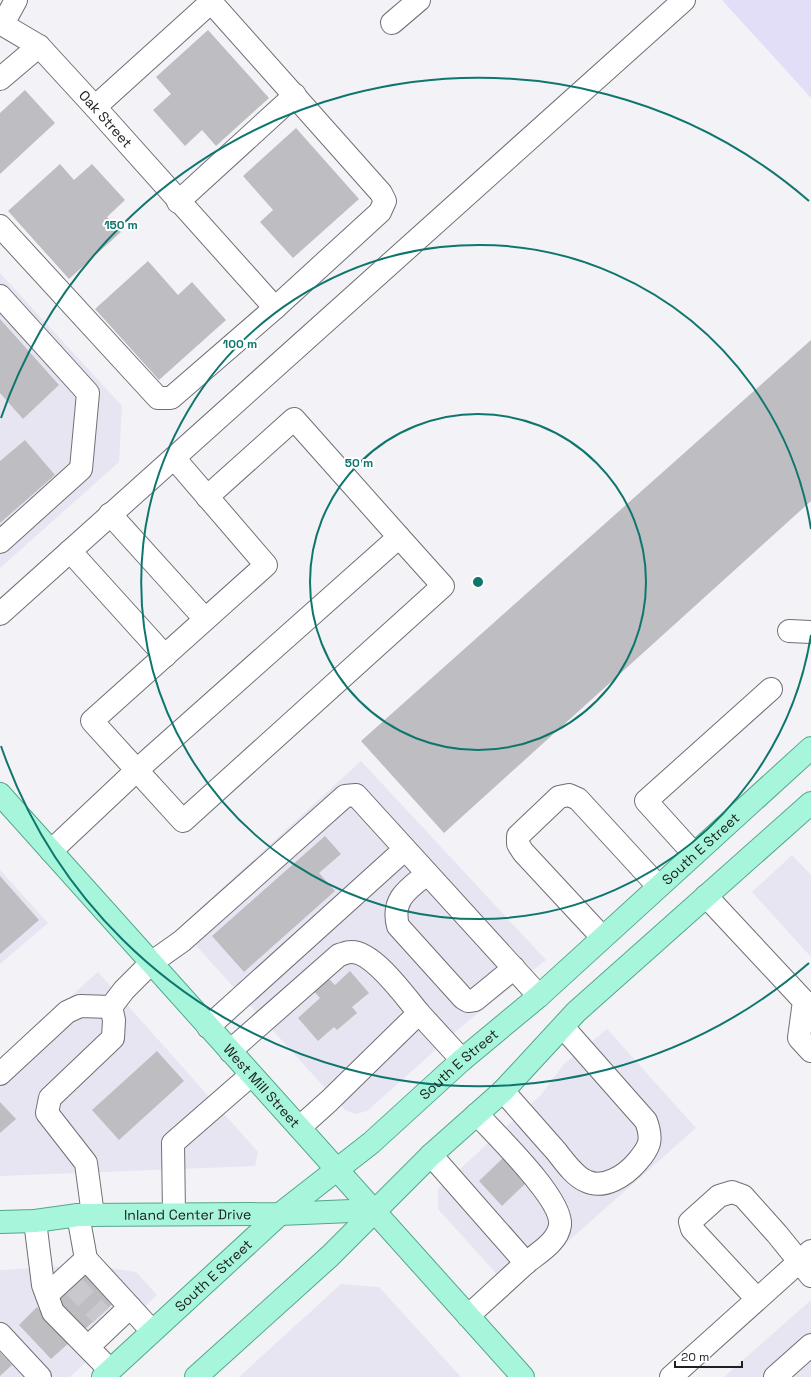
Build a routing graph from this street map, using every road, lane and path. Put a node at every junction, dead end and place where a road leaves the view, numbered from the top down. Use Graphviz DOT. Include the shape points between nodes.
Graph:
graph roads {
  1 [pos="16,0"];
  2 [pos="419,0"];
  3 [pos="684,0"];
  4 [pos="210,1"];
  5 [pos="392,23"];
  6 [pos="1,24"];
  7 [pos="39,46"];
  8 [pos="0,80"];
  9 [pos="294,95"];
  10 [pos="95,107"];
  11 [pos="178,202"];
  12 [pos="0,226"];
  13 [pos="0,296"];
  14 [pos="275,308"];
  15 [pos="174,458"];
  16 [pos="207,496"];
  17 [pos="110,514"];
  18 [pos="399,537"];
  19 [pos="0,542"];
  20 [pos="70,551"];
  21 [pos="0,614"];
  22 [pos="205,619"];
  23 [pos="789,631"];
  24 [pos="811,632"];
  25 [pos="165,656"];
  26 [pos="771,689"];
  27 [pos="811,748"];
  28 [pos="137,770"];
  29 [pos="0,794"];
  30 [pos="811,803"];
  31 [pos="404,850"];
  32 [pos="50,852"];
  33 [pos="694,854"];
  34 [pos="427,874"];
  35 [pos="658,886"];
  36 [pos="706,896"];
  37 [pos="602,937"];
  38 [pos="151,963"];
  39 [pos="514,968"];
  40 [pos="539,996"];
  41 [pos="111,1007"];
  42 [pos="413,1019"];
  43 [pos="208,1027"];
  44 [pos="563,1027"];
  45 [pos="230,1051"];
  46 [pos="811,1051"];
  47 [pos="462,1060"];
  48 [pos="0,1074"];
  49 [pos="251,1074"];
  50 [pos="503,1091"];
  51 [pos="477,1114"];
  52 [pos="300,1127"];
  53 [pos="431,1155"];
  54 [pos="338,1169"];
  55 [pos="375,1210"];
  56 [pos="174,1213"];
  57 [pos="280,1214"];
  58 [pos="85,1215"];
  59 [pos="35,1221"];
  60 [pos="0,1222"];
  61 [pos="86,1259"];
  62 [pos="526,1263"];
  63 [pos="807,1263"];
  64 [pos="47,1295"];
  65 [pos="757,1299"];
  66 [pos="130,1307"];
  67 [pos="468,1316"];
  68 [pos="152,1331"];
  69 [pos="0,1334"];
  70 [pos="811,1345"];
  71 [pos="88,1347"];
  72 [pos="106,1374"];
  73 [pos="40,1377"];
  74 [pos="196,1377"];
  75 [pos="523,1377"];
  76 [pos="671,1377"];
  77 [pos="775,1377"];
  1 -- 6 [label="street"];
  2 -- 5 [label="street"];
  3 -- 15 [label="street"];
  4 -- 9 [label="street"];
  4 -- 10 [label="street"];
  6 -- 7 [label="street, Oak Street"];
  7 -- 8 [label="street"];
  7 -- 10 [label="street, Oak Street"];
  9 -- 11 [label="street"];
  9 -- 14 [label="street" via="381,193 385,201 380,212"];
  10 -- 11 [label="street, Oak Street"];
  11 -- 14 [label="street, Oak Street"];
  12 -- 14 [label="street" via="158,398 171,398"];
  13 -- 19 [label="street" via="88,393 81,469"];
  15 -- 16 [label="street"];
  15 -- 17 [label="street"];
  16 -- 18 [label="street" via="294,419"];
  16 -- 22 [label="street" via="266,565"];
  17 -- 20 [label="street"];
  17 -- 22 [label="street"];
  18 -- 28 [label="street"];
  18 -- 28 [label="street" via="443,586 183,821"];
  20 -- 21 [label="street"];
  20 -- 25 [label="street"];
  22 -- 25 [label="street"];
  23 -- 24 [label="street"];
  25 -- 28 [label="street" via="92,721"];
  26 -- 33 [label="street" via="646,801"];
  27 -- 33 [label="main road, South E Street"];
  28 -- 32 [label="street"];
  29 -- 32 [label="main road, West Mill Street"];
  30 -- 36 [label="main road"];
  31 -- 34 [label="street"];
  31 -- 38 [label="street" via="356,795 345,796 182,941"];
  31 -- 43 [label="street"];
  32 -- 38 [label="main road, West Mill Street"];
  33 -- 35 [label="main road, South E Street"];
  34 -- 39 [label="street"];
  34 -- 39 [label="street" via="403,894 395,914 398,926 463,998 468,1001 475,1000"];
  35 -- 37 [label="main road, South E Street"];
  35 -- 37 [label="street" via="578,799 569,795 559,797 518,836 518,844"];
  36 -- 44 [label="main road" via="576,1012"];
  36 -- 46 [label="street" via="804,1001 799,1038"];
  37 -- 40 [label="main road, South E Street"];
  38 -- 41 [label="street"];
  38 -- 43 [label="main road, West Mill Street"];
  39 -- 40 [label="street"];
  40 -- 47 [label="main road, South E Street"];
  41 -- 48 [label="street" via="80,1006 67,1012"];
  41 -- 58 [label="street" via="114,1020 113,1038 50,1098 46,1113 86,1163"];
  42 -- 45 [label="street" via="370,973 352,963 337,972 307,1001 287,1000"];
  42 -- 47 [label="street"];
  42 -- 52 [label="street"];
  43 -- 45 [label="main road, West Mill Street"];
  44 -- 50 [label="main road"];
  44 -- 50 [label="street" via="646,1121 651,1133 650,1143 630,1170 614,1180 599,1184 586,1182 570,1168"];
  45 -- 49 [label="main road, West Mill Street"];
  47 -- 54 [label="main road, South E Street"];
  49 -- 52 [label="main road, West Mill Street"];
  49 -- 56 [label="street" via="173,1143"];
  50 -- 51 [label="main road"];
  51 -- 53 [label="main road"];
  51 -- 62 [label="street" via="545,1190 559,1214 560,1226 554,1239"];
  52 -- 54 [label="main road, West Mill Street"];
  53 -- 55 [label="main road"];
  53 -- 62 [label="street"];
  54 -- 55 [label="main road, West Mill Street"];
  54 -- 57 [label="main road, South E Street"];
  55 -- 57 [label="main road, Inland Center Drive"];
  55 -- 67 [label="main road, West Mill Street"];
  55 -- 74 [label="main road" via="330,1256"];
  56 -- 57 [label="main road, Inland Center Drive"];
  56 -- 58 [label="main road, Inland Center Drive"];
  57 -- 68 [label="main road, South E Street"];
  58 -- 59 [label="main road, Inland Center Drive"];
  58 -- 61 [label="street"];
  59 -- 60 [label="main road, Inland Center Drive"];
  59 -- 64 [label="street" via="42,1285"];
  61 -- 64 [label="street" via="69,1280"];
  61 -- 66 [label="street"];
  62 -- 67 [label="street"];
  63 -- 65 [label="street"];
  63 -- 65 [label="street" via="743,1196 732,1192 719,1196 690,1222 692,1229"];
  64 -- 71 [label="street" via="53,1312"];
  65 -- 76 [label="street"];
  66 -- 68 [label="street"];
  66 -- 71 [label="street" via="106,1320"];
  67 -- 75 [label="main road, West Mill Street"];
  68 -- 72 [label="main road, South E Street"];
  69 -- 73 [label="street"];
  70 -- 77 [label="street"];
  71 -- 72 [label="street"];
}
